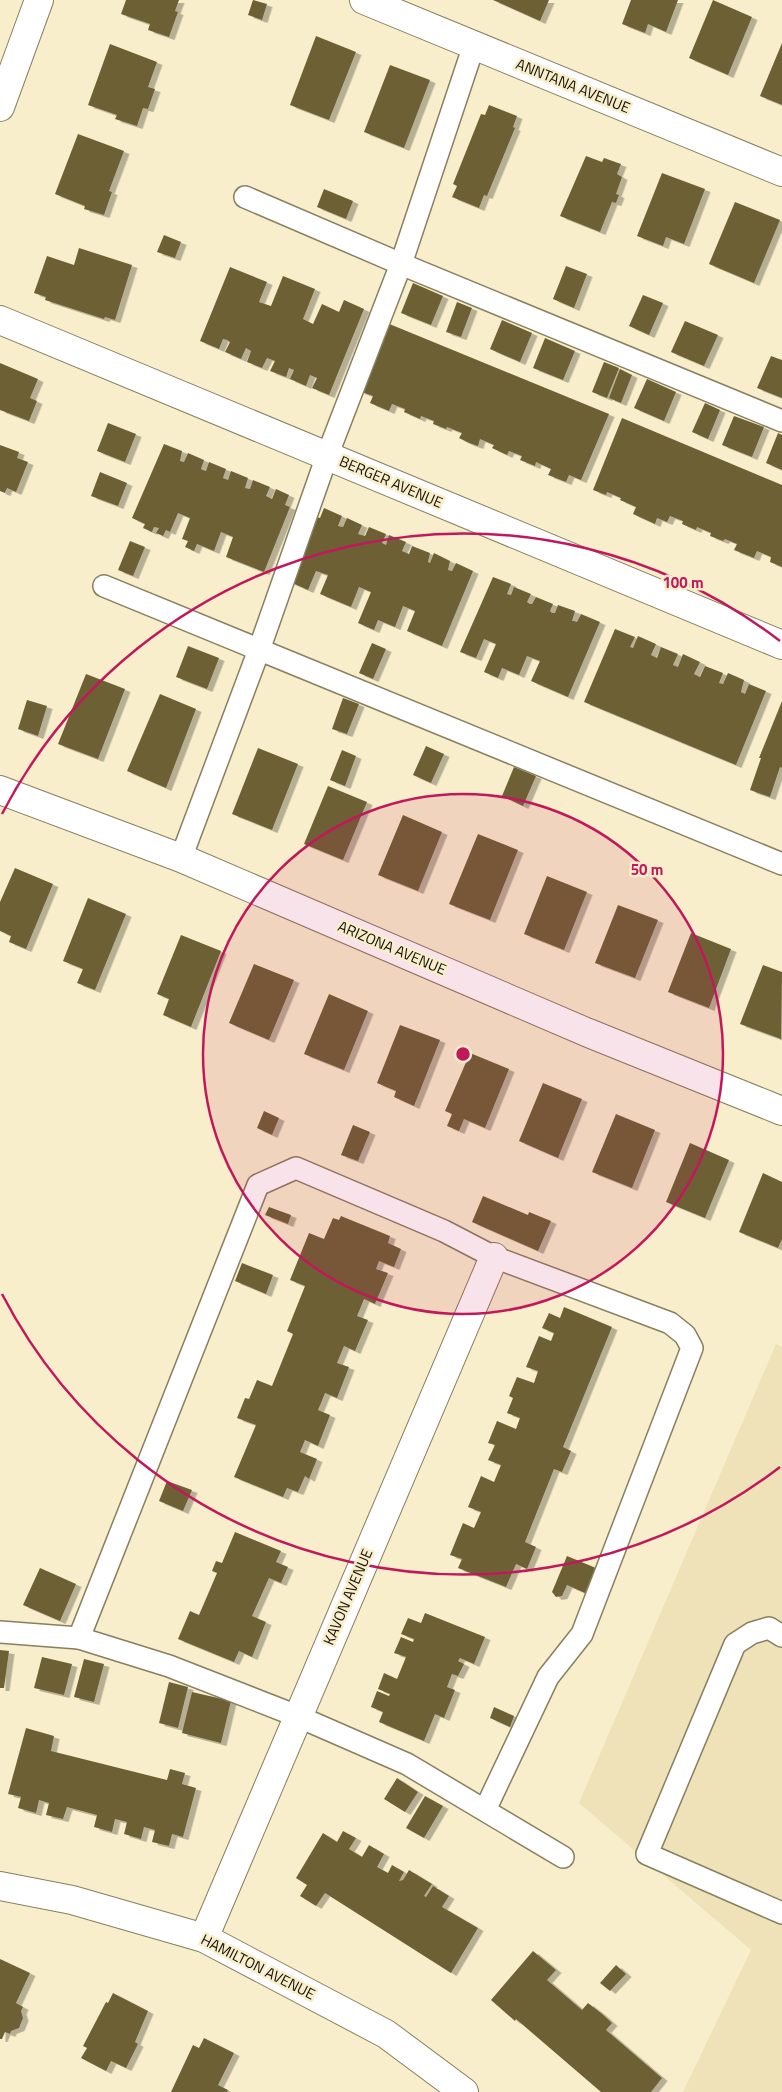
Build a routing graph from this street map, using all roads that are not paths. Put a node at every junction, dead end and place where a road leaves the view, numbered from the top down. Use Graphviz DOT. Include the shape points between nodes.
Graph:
graph roads {
  1 [pos="40,0"];
  2 [pos="364,0"];
  3 [pos="474,46"];
  4 [pos="0,107"];
  5 [pos="782,172"];
  6 [pos="245,197"];
  7 [pos="401,264"];
  8 [pos="0,320"];
  9 [pos="782,421"];
  10 [pos="327,456"];
  11 [pos="104,586"];
  12 [pos="782,645"];
  13 [pos="259,650"];
  14 [pos="0,790"];
  15 [pos="181,858"];
  16 [pos="782,864"];
  17 [pos="782,1111"];
  18 [pos="494,1257"];
  19 [pos="0,1632"];
  20 [pos="782,1636"];
  21 [pos="79,1638"];
  22 [pos="298,1716"];
  23 [pos="485,1810"];
  24 [pos="563,1857"];
  25 [pos="0,1886"];
  26 [pos="782,1913"];
  27 [pos="204,1938"];
  28 [pos="464,2092"];
  1 -- 4 [label="street"];
  2 -- 3 [label="street, ANNTANA AVENUE"];
  3 -- 5 [label="street, ANNTANA AVENUE"];
  3 -- 7 [label="lane"];
  6 -- 7 [label="lane"];
  7 -- 9 [label="lane"];
  7 -- 10 [label="lane"];
  8 -- 10 [label="street, BERGER AVENUE"];
  10 -- 12 [label="street, BERGER AVENUE"];
  10 -- 13 [label="lane"];
  11 -- 13 [label="lane"];
  13 -- 15 [label="lane"];
  13 -- 16 [label="lane"];
  14 -- 15 [label="street, ARIZONA AVENUE"];
  15 -- 17 [label="street, ARIZONA AVENUE" via="586,1032"];
  18 -- 21 [label="lane" via="444,1231 296,1168 258,1185"];
  18 -- 22 [label="street, KAVON AVENUE"];
  18 -- 23 [label="lane" via="670,1322 685,1335 692,1348 582,1634 548,1677"];
  19 -- 21 [label="lane"];
  20 -- 26 [label="lane" via="769,1628 752,1633 735,1644 647,1854"];
  21 -- 22 [label="lane" via="169,1666"];
  22 -- 23 [label="lane" via="407,1764"];
  22 -- 27 [label="street, KAVON AVENUE"];
  23 -- 24 [label="lane"];
  25 -- 27 [label="street, HAMILTON AVENUE" via="72,1900"];
  27 -- 28 [label="street, HAMILTON AVENUE" via="386,2034"];
}
